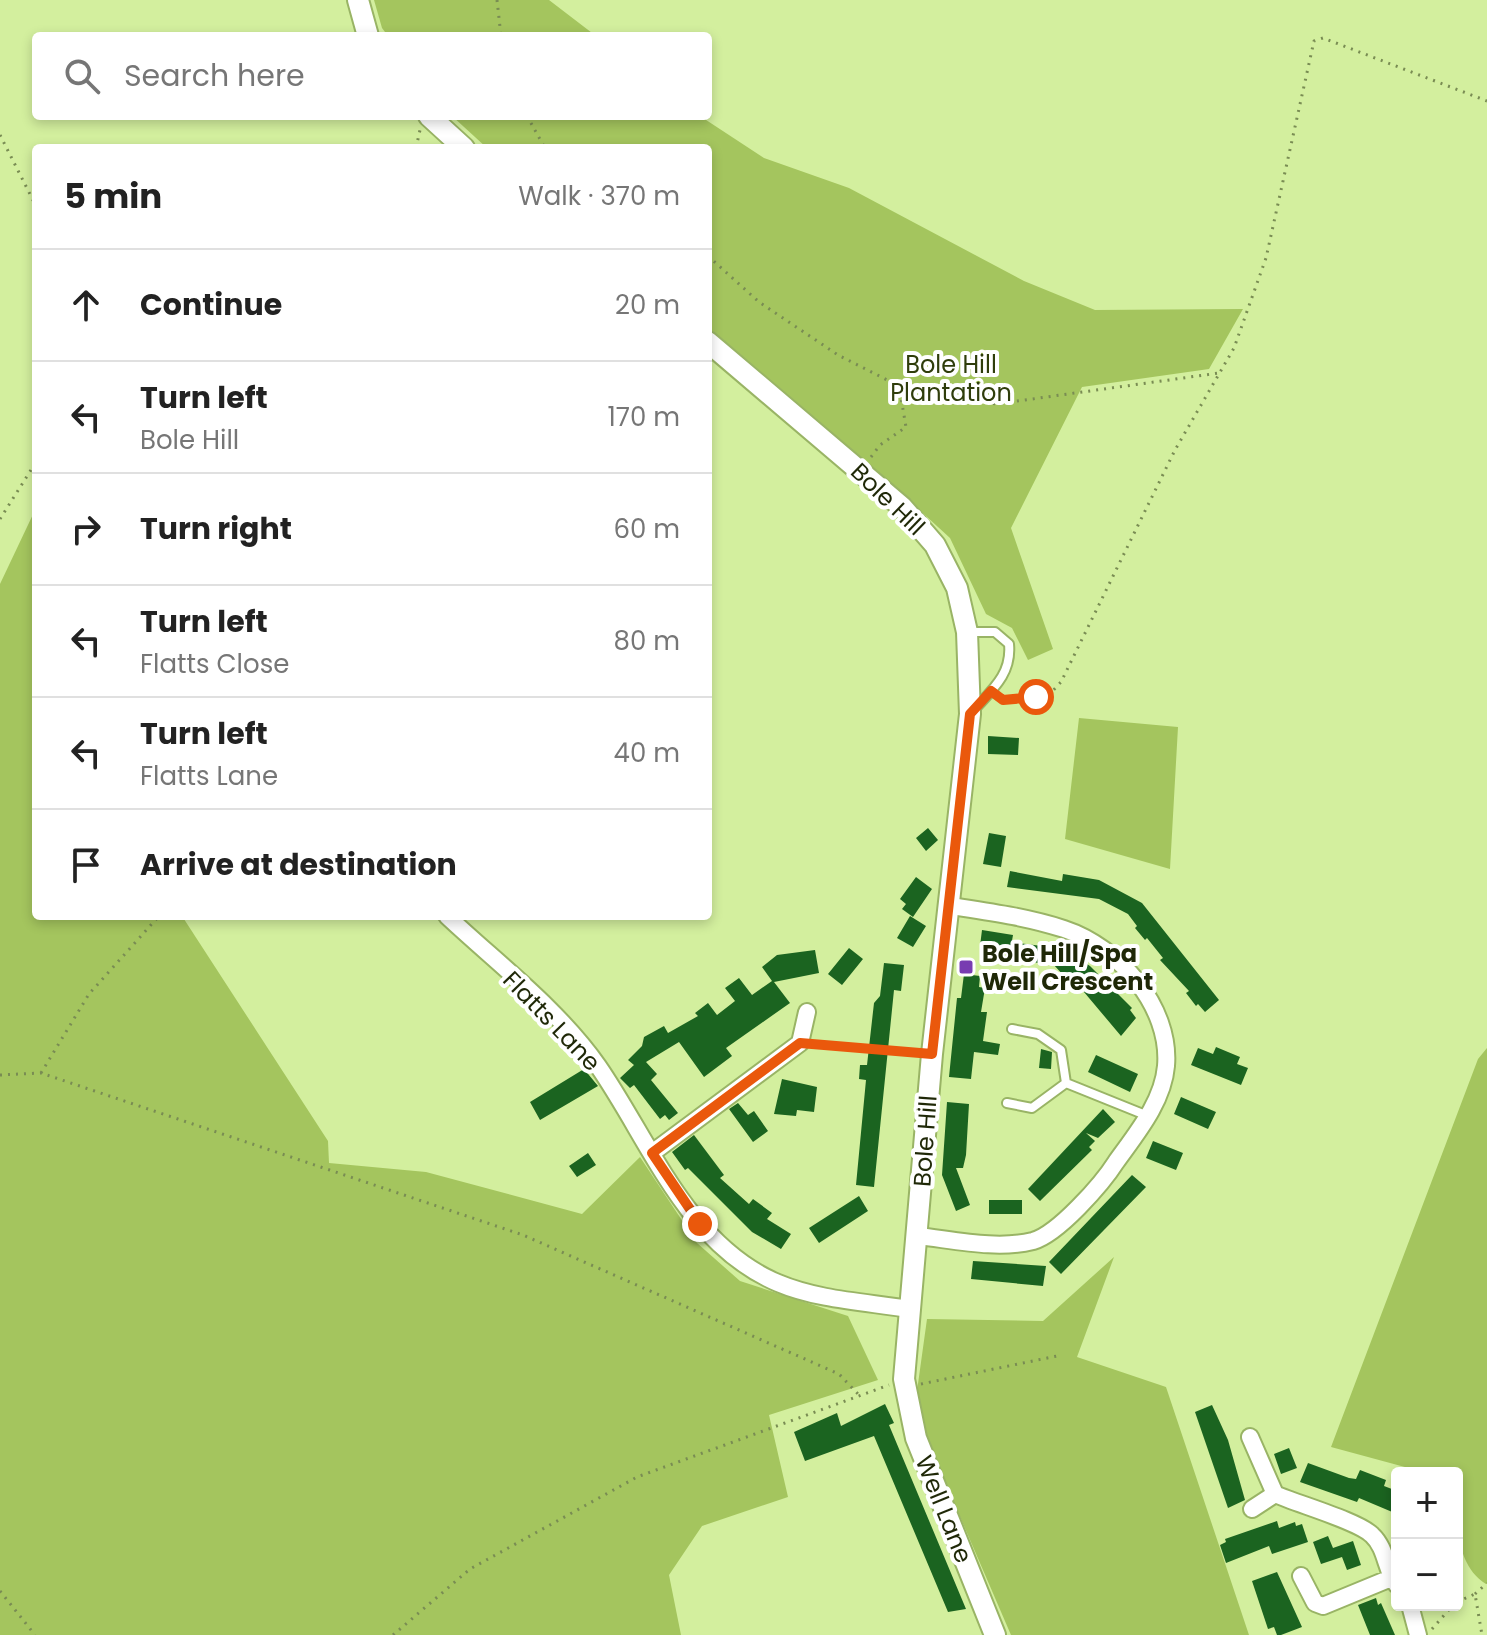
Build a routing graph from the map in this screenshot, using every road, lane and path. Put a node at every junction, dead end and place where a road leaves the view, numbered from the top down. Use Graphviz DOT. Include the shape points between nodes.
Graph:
graph roads {
  1 [pos="358,0"];
  2 [pos="497,0"];
  3 [pos="367,32"];
  4 [pos="501,32"];
  5 [pos="1487,101"];
  6 [pos="433,120"];
  7 [pos="529,120"];
  8 [pos="0,135"];
  9 [pos="459,144"];
  10 [pos="543,144"];
  11 [pos="32,198"];
  12 [pos="712,260"];
  13 [pos="712,345"];
  14 [pos="1219,373"];
  15 [pos="899,386"];
  16 [pos="32,468"];
  17 [pos="861,472"];
  18 [pos="0,519"];
  19 [pos="967,632"];
  20 [pos="991,691"];
  21 [pos="970,714"];
  22 [pos="951,906"];
  23 [pos="155,920"];
  24 [pos="451,920"];
  25 [pos="807,1012"];
  26 [pos="1012,1029"];
  27 [pos="800,1043"];
  28 [pos="932,1054"];
  29 [pos="41,1073"];
  30 [pos="0,1075"];
  31 [pos="1066,1083"];
  32 [pos="1007,1103"];
  33 [pos="1148,1116"];
  34 [pos="652,1153"];
  35 [pos="918,1236"];
  36 [pos="909,1309"];
  37 [pos="1057,1356"];
  38 [pos="905,1383"];
  39 [pos="859,1395"];
  40 [pos="1250,1437"];
  41 [pos="1275,1494"];
  42 [pos="1252,1509"];
  43 [pos="1391,1572"];
  44 [pos="1301,1576"];
  45 [pos="1391,1582"];
  46 [pos="1487,1583"];
  47 [pos="0,1591"];
  48 [pos="1475,1594"];
  49 [pos="1463,1599"];
  50 [pos="1412,1611"];
  51 [pos="1448,1611"];
  52 [pos="35,1635"];
  53 [pos="393,1635"];
  54 [pos="995,1635"];
  55 [pos="1420,1635"];
  56 [pos="1482,1635"];
  1 -- 3 [label="street"];
  2 -- 4 [label="path"];
  5 -- 14 [label="path" via="1323,38 1314,41 1266,258 1234,348"];
  6 -- 9 [label="street"];
  7 -- 10 [label="path"];
  8 -- 11 [label="path"];
  12 -- 15 [label="path" via="759,302 838,355"];
  13 -- 17 [label="street, Bole Hill"];
  14 -- 15 [label="path" via="996,404"];
  14 -- 20 [label="path" via="1175,450 1061,682 1036,697 1003,700"];
  15 -- 17 [label="path" via="906,427 880,445"];
  16 -- 18 [label="path"];
  17 -- 19 [label="street, Bole Hill" via="935,545 957,588"];
  19 -- 20 [label="lane" via="995,632 1009,644 1010,660"];
  19 -- 21 [label="street, Bole Hill"];
  20 -- 21 [label="lane"];
  21 -- 22 [label="street, Bole Hill"];
  22 -- 28 [label="street, Bole Hill"];
  22 -- 33 [label="street" via="1068,930 1116,961 1145,992 1164,1030 1166,1068"];
  23 -- 29 [label="path" via="89,994"];
  24 -- 34 [label="street, Flatts Lane" via="597,1064"];
  25 -- 27 [label="street"];
  26 -- 31 [label="lane" via="1038,1034 1061,1050"];
  27 -- 28 [label="path"];
  27 -- 34 [label="street"];
  28 -- 35 [label="street, Bole Hill"];
  29 -- 30 [label="path"];
  29 -- 39 [label="path" via="523,1235 839,1374"];
  31 -- 32 [label="lane" via="1032,1108"];
  31 -- 33 [label="lane"];
  33 -- 35 [label="street" via="1110,1172 1067,1217 1035,1241 995,1244"];
  34 -- 36 [label="street, Flatts Lane" via="700,1224 739,1260 778,1283 823,1296"];
  35 -- 36 [label="street, Bole Hill"];
  36 -- 38 [label="street, Bole Hill"];
  37 -- 38 [label="path"];
  38 -- 39 [label="path"];
  38 -- 54 [label="street, Well Lane" via="916,1438"];
  39 -- 53 [label="path" via="637,1477 470,1569"];
  40 -- 41 [label="street"];
  41 -- 42 [label="street"];
  41 -- 43 [label="street" via="1371,1533"];
  44 -- 45 [label="street" via="1315,1603 1323,1606"];
  46 -- 48 [label="path"];
  47 -- 52 [label="path"];
  48 -- 49 [label="path"];
  48 -- 56 [label="path"];
  50 -- 55 [label="street"];
  51 -- 55 [label="path" via="1431,1631"];
}
